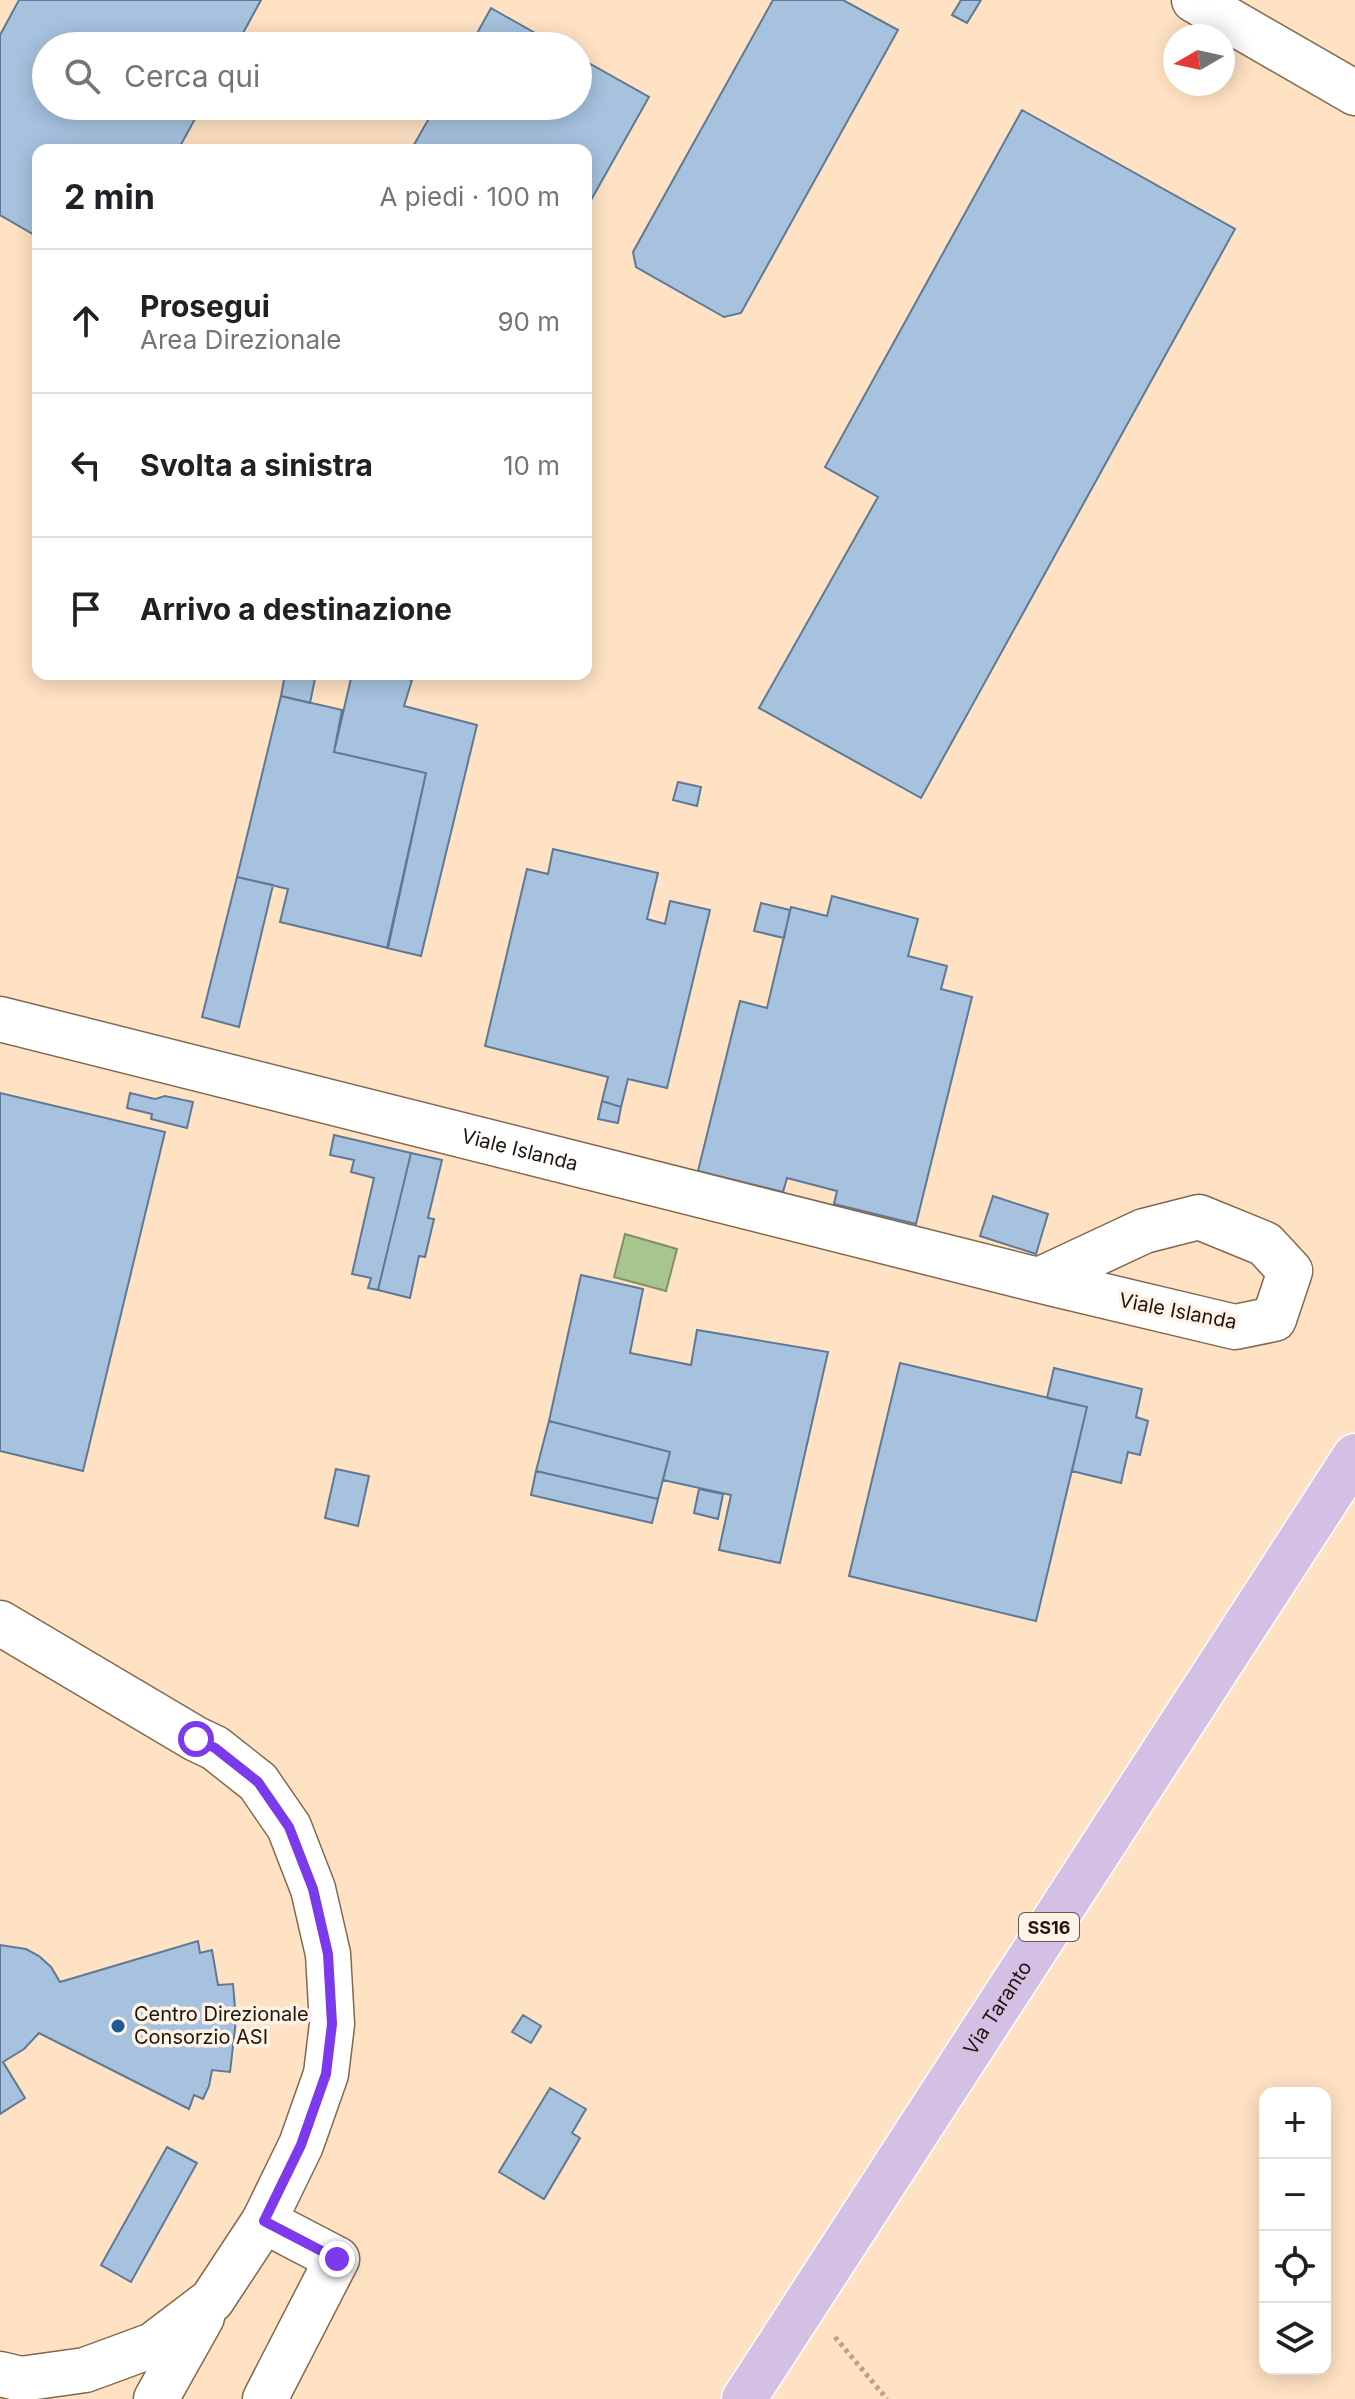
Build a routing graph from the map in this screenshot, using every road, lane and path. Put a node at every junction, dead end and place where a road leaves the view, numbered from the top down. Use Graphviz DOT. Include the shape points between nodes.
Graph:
graph roads {
  1 [pos="1194,0"];
  2 [pos="1355,93"];
  3 [pos="0,1019"];
  4 [pos="1039,1280"];
  5 [pos="1355,1456"];
  6 [pos="0,1623"];
  7 [pos="264,2221"];
  8 [pos="212,2300"];
  9 [pos="806,2303"];
  10 [pos="0,2374"];
  11 [pos="156,2399"];
  12 [pos="265,2399"];
  13 [pos="744,2399"];
  14 [pos="887,2399"];
  1 -- 2 [label="street"];
  3 -- 4 [label="street, Viale Islanda"];
  4 -- 4 [label="street, Viale Islanda" via="1235,1327 1274,1319 1290,1271 1265,1244 1199,1217 1144,1231"];
  5 -- 9 [label="main road, Via Taranto / SS16"];
  6 -- 7 [label="street" via="215,1748 258,1782 289,1827 313,1889 328,1954 332,2024 326,2074 301,2145"];
  7 -- 8 [label="street"];
  7 -- 12 [label="street" via="337,2259"];
  8 -- 10 [label="street" via="153,2345 85,2370 21,2379"];
  8 -- 11 [label="street"];
  9 -- 13 [label="main road, Via Taranto / SS16"];
  9 -- 14 [label="path"];
}
